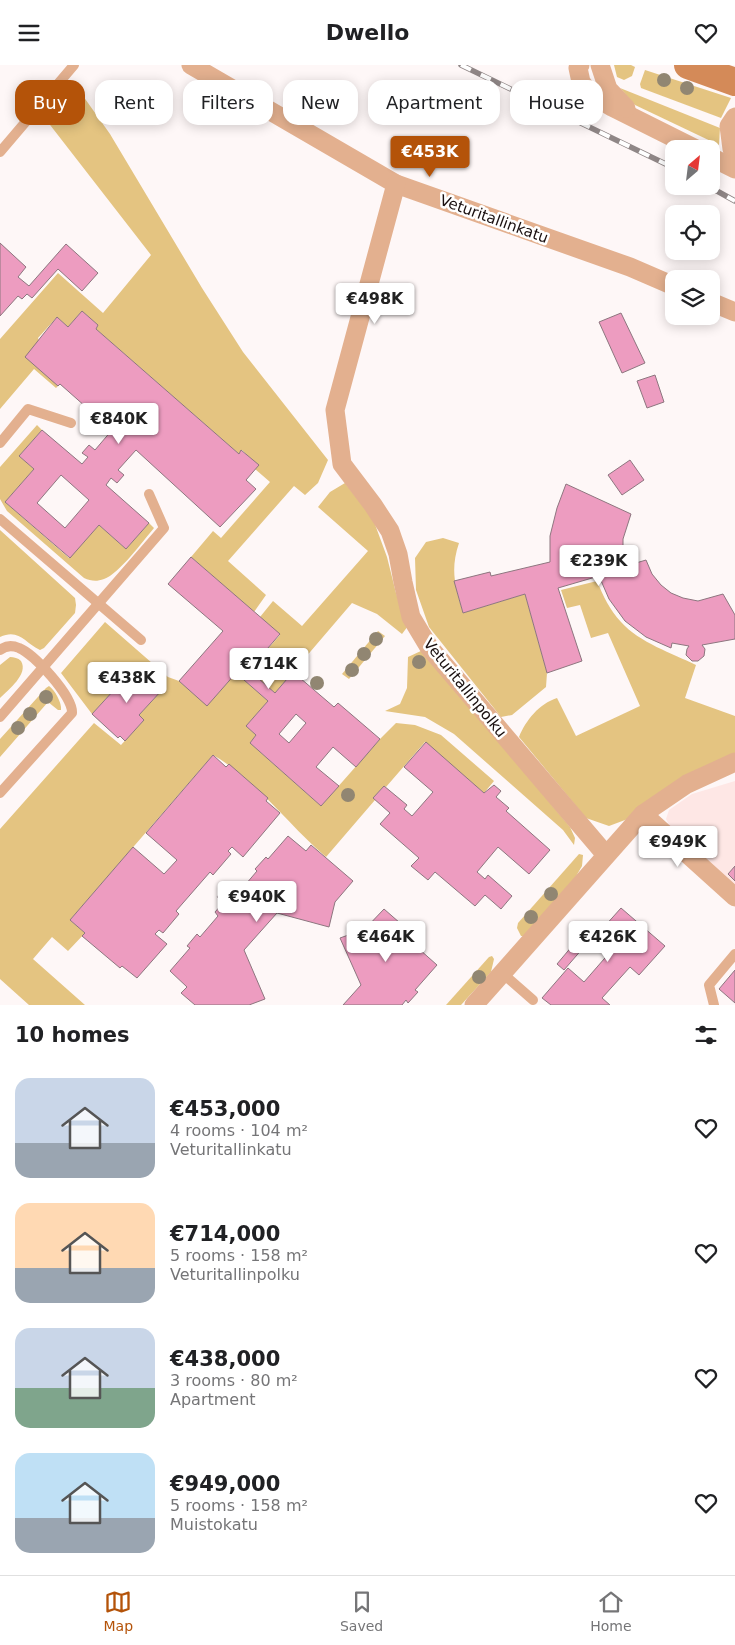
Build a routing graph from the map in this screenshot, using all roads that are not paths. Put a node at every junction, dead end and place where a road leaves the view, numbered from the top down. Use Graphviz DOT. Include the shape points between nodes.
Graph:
graph roads {
  1 [pos="74,65"];
  2 [pos="191,65"];
  3 [pos="580,65"];
  4 [pos="600,65"];
  5 [pos="688,65"];
  6 [pos="735,82"];
  7 [pos="735,117"];
  8 [pos="636,119"];
  9 [pos="678,140"];
  10 [pos="0,152"];
  11 [pos="735,153"];
  12 [pos="720,162"];
  13 [pos="735,169"];
  14 [pos="396,184"];
  15 [pos="665,282"];
  16 [pos="720,306"];
  17 [pos="735,312"];
  18 [pos="71,423"];
  19 [pos="0,443"];
  20 [pos="149,495"];
  21 [pos="0,519"];
  22 [pos="98,605"];
  23 [pos="141,641"];
  24 [pos="0,650"];
  25 [pos="43,667"];
  26 [pos="0,717"];
  27 [pos="735,762"];
  28 [pos="0,793"];
  29 [pos="643,814"];
  30 [pos="606,855"];
  31 [pos="735,897"];
  32 [pos="735,954"];
  33 [pos="502,973"];
  34 [pos="533,1000"];
  35 [pos="474,1005"];
  36 [pos="714,1005"];
  1 -- 10 [label="lane"];
  2 -- 14 [label="street, Veturitallinkatu"];
  3 -- 8 [label="street" via="581,82 590,94"];
  4 -- 8 [label="street" via="608,89"];
  5 -- 6 [label="main road"];
  7 -- 11 [label="street" via="729,126"];
  8 -- 9 [label="street"];
  12 -- 13 [label="street"];
  14 -- 15 [label="street, Veturitallinkatu"];
  14 -- 30 [label="street, Veturitallinpolku" via="335,410 342,464 390,531 411,617 429,647"];
  16 -- 17 [label="street"];
  18 -- 19 [label="lane" via="28,409"];
  20 -- 22 [label="lane" via="164,529"];
  21 -- 22 [label="lane"];
  22 -- 23 [label="lane"];
  22 -- 25 [label="lane"];
  24 -- 25 [label="lane" via="13,646 21,649"];
  25 -- 26 [label="lane"];
  25 -- 28 [label="lane" via="72,706 72,713"];
  27 -- 29 [label="street" via="687,783"];
  29 -- 30 [label="street"];
  29 -- 31 [label="street"];
  30 -- 33 [label="street"];
  32 -- 36 [label="lane" via="709,985"];
  33 -- 34 [label="lane"];
  33 -- 35 [label="street"];
}
